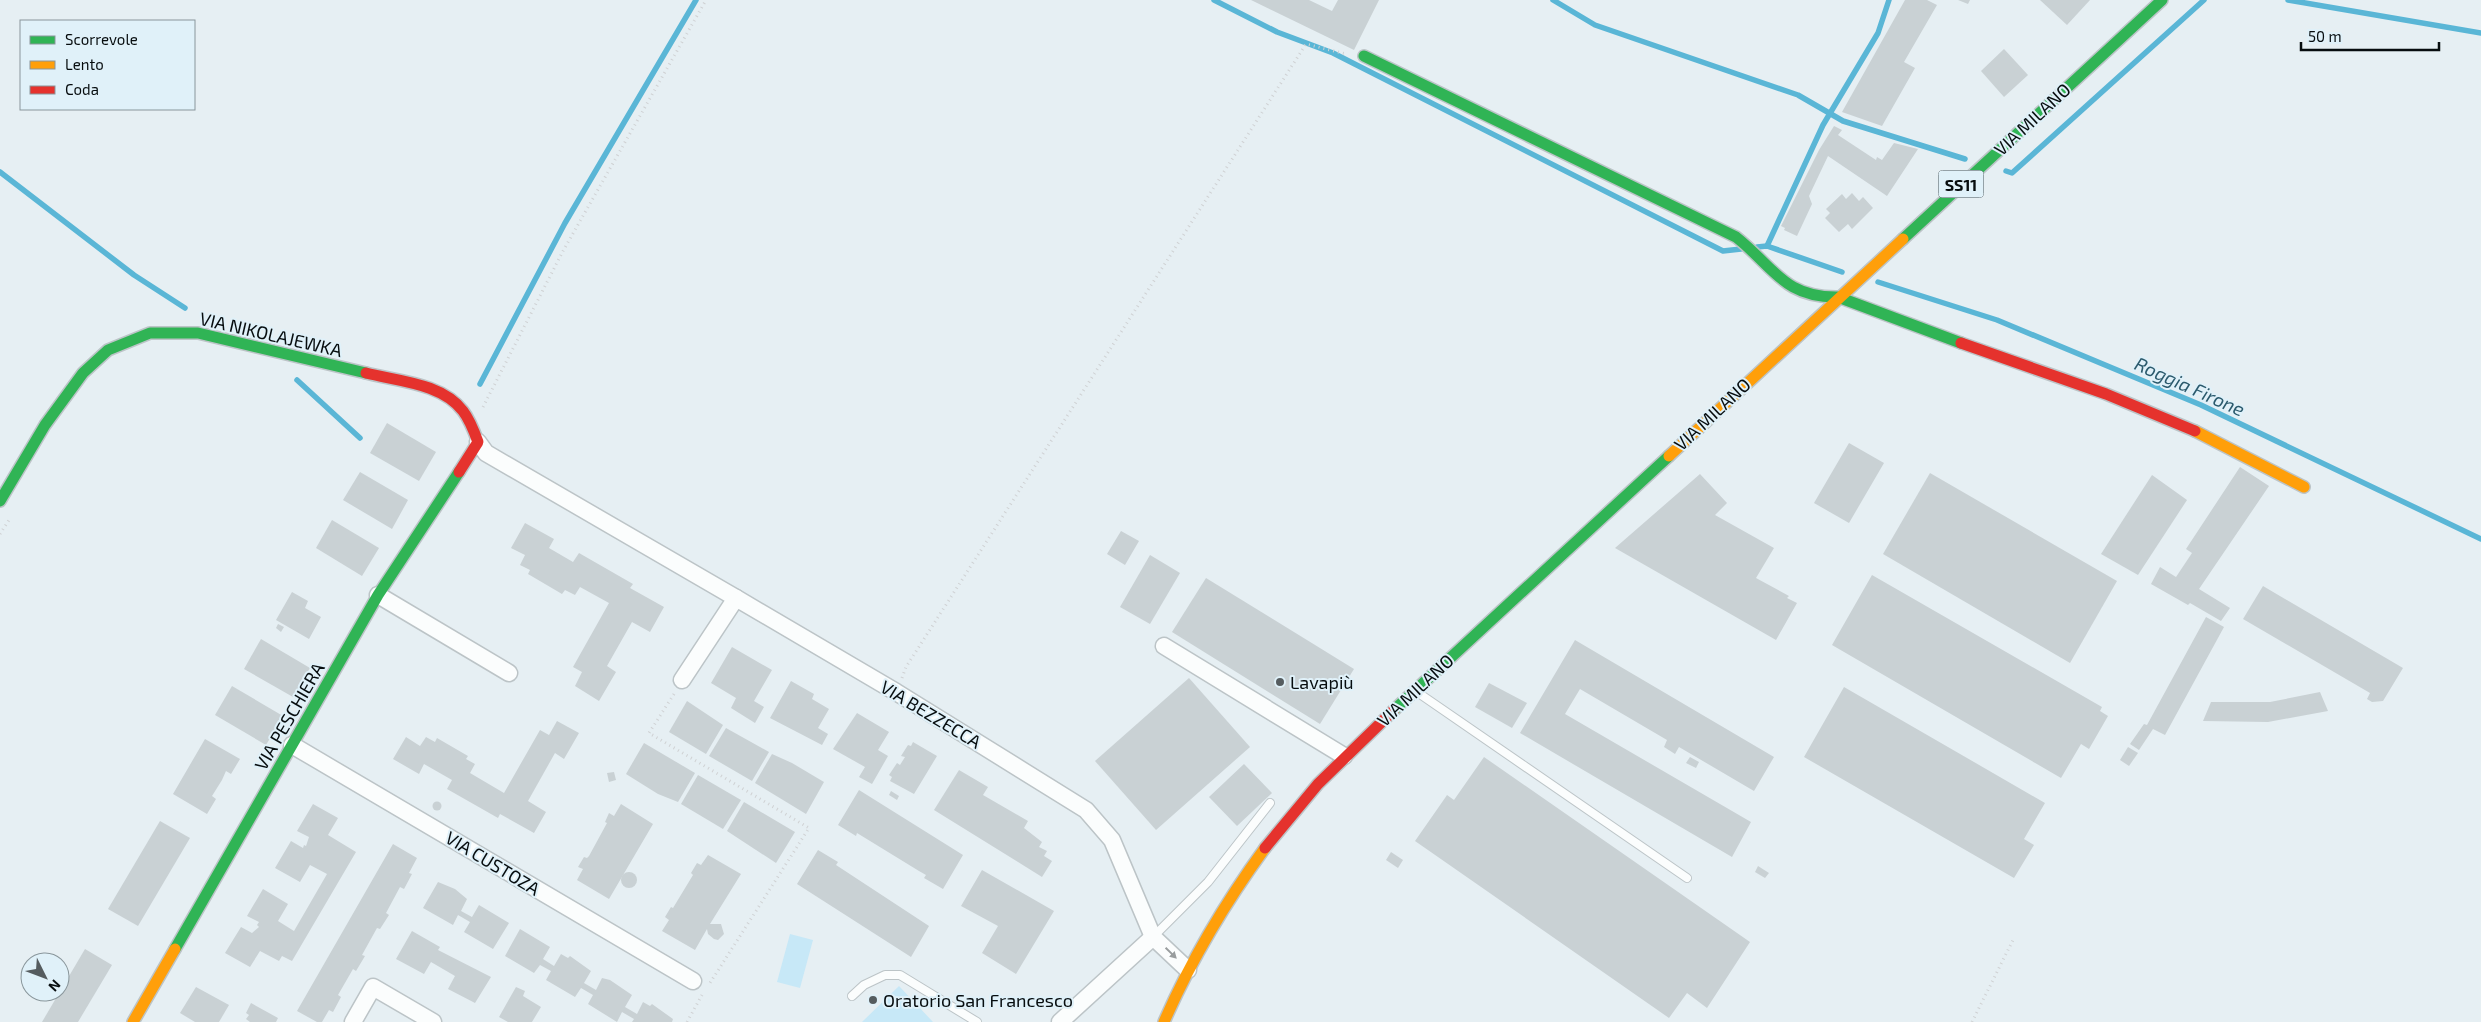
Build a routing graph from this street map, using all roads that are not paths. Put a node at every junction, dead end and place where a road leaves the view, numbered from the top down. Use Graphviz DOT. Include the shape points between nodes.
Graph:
graph roads {
  1 [pos="2162,0"];
  2 [pos="1364,56"];
  3 [pos="1838,297"];
  4 [pos="476,436"];
  5 [pos="2304,487"];
  6 [pos="0,501"];
  7 [pos="378,595"];
  8 [pos="736,598"];
  9 [pos="1164,646"];
  10 [pos="509,673"];
  11 [pos="682,680"];
  12 [pos="1415,690"];
  13 [pos="292,745"];
  14 [pos="1344,756"];
  15 [pos="1270,803"];
  16 [pos="1687,878"];
  17 [pos="1153,936"];
  18 [pos="1188,970"];
  19 [pos="693,981"];
  20 [pos="852,996"];
  21 [pos="133,1022"];
  22 [pos="353,1022"];
  23 [pos="433,1022"];
  24 [pos="977,1022"];
  25 [pos="1060,1022"];
  26 [pos="1164,1022"];
  1 -- 3 [label="street, VIA MILANO / SS11"];
  2 -- 3 [label="street" via="1736,237 1753,250 1773,273 1795,289 1814,297"];
  3 -- 5 [label="street" via="2106,394 2194,431"];
  3 -- 12 [label="street, VIA MILANO / SS11"];
  4 -- 6 [label="street, VIA NIKOLAJEWKA" via="458,404 431,389 198,333 150,334 108,350 83,373 45,425"];
  4 -- 7 [label="street, VIA PESCHIERA"];
  4 -- 8 [label="street, VIA BEZZECCA" via="486,453"];
  7 -- 10 [label="street"];
  7 -- 13 [label="street, VIA PESCHIERA"];
  8 -- 11 [label="street"];
  8 -- 17 [label="street, VIA BEZZECCA" via="1086,810 1112,840"];
  9 -- 14 [label="street"];
  12 -- 14 [label="street, VIA MILANO"];
  12 -- 16 [label="lane"];
  13 -- 19 [label="street, VIA CUSTOZA"];
  13 -- 21 [label="street, VIA PESCHIERA"];
  14 -- 18 [label="street, VIA MILANO" via="1308,792 1272,839 1241,882"];
  15 -- 17 [label="lane" via="1208,882"];
  17 -- 18 [label="street, one-way"];
  17 -- 25 [label="street"];
  18 -- 26 [label="street, VIA MILANO"];
  20 -- 24 [label="lane" via="864,984 885,976 900,975"];
  22 -- 23 [label="street" via="373,986"];
}
